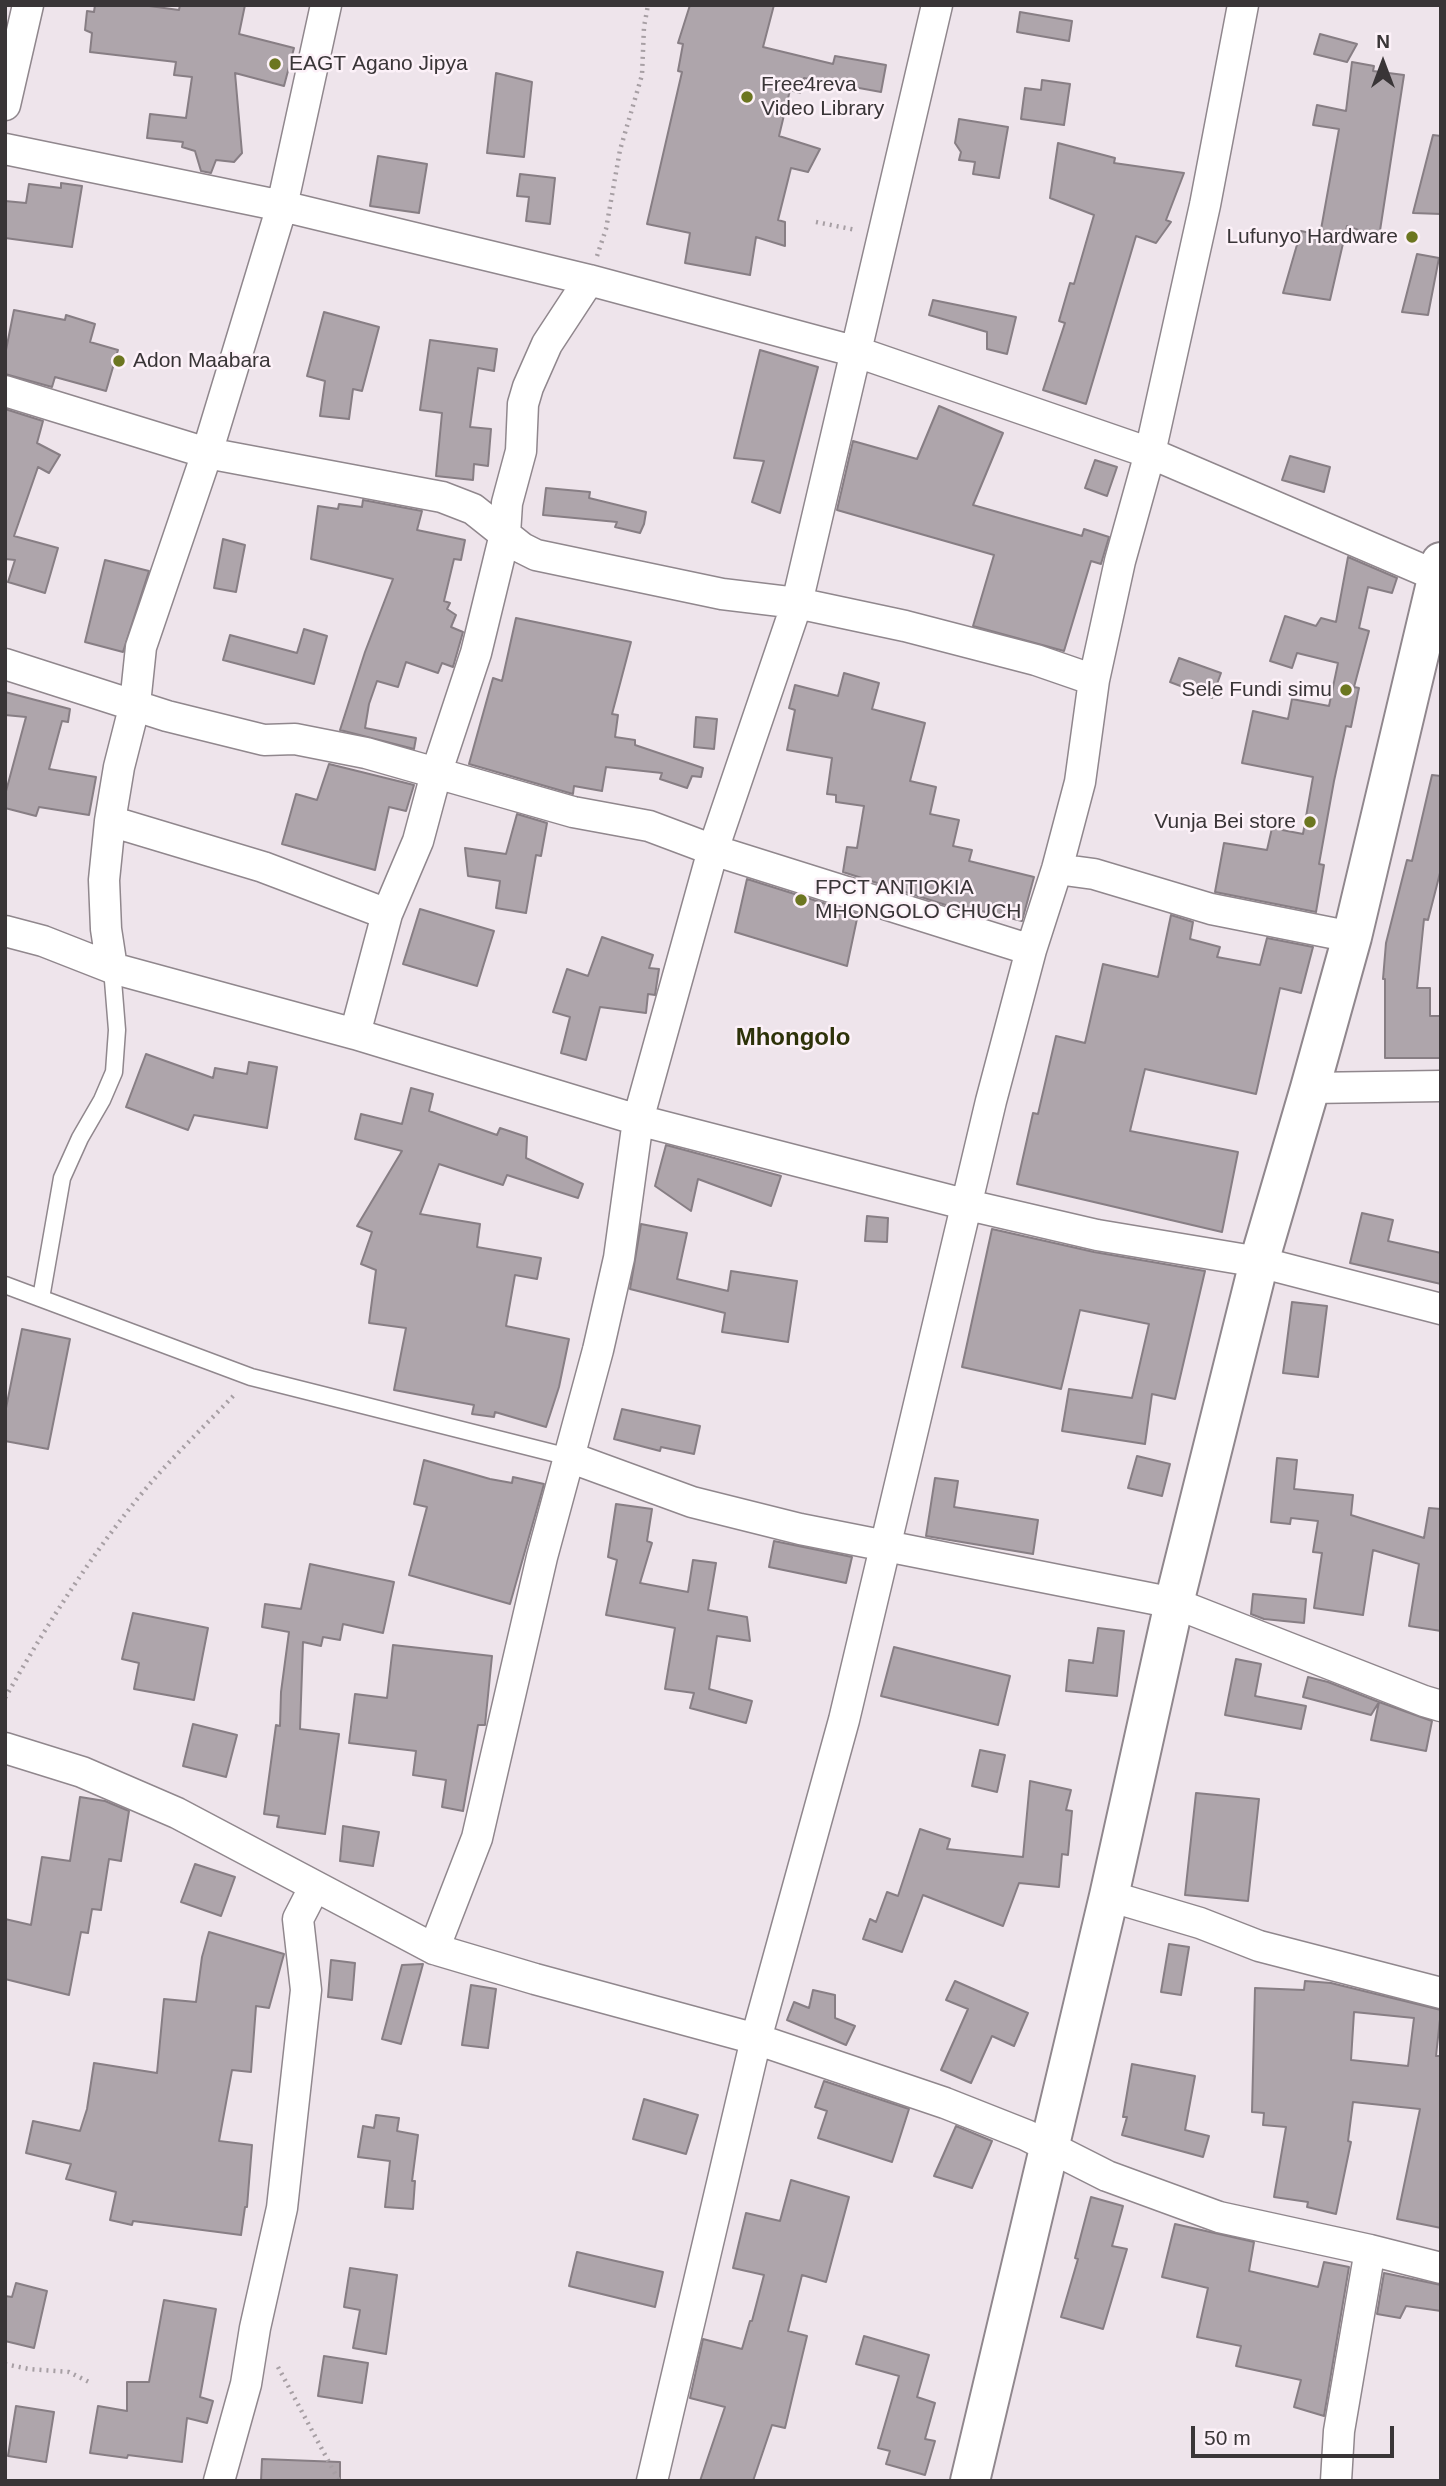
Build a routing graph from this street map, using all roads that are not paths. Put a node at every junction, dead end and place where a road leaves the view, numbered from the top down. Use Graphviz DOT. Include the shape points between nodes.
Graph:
graph roads {
  1 [pos="27,5"];
  2 [pos="326,5"];
  3 [pos="937,5"];
  4 [pos="1243,5"];
  5 [pos="5,105"];
  6 [pos="5,149"];
  7 [pos="282,206"];
  8 [pos="589,280"];
  9 [pos="857,352"];
  10 [pos="5,391"];
  11 [pos="207,453"];
  12 [pos="1150,453"];
  13 [pos="505,534"];
  14 [pos="1439,569"];
  15 [pos="797,603"];
  16 [pos="5,664"];
  17 [pos="1094,680"];
  18 [pos="135,704"];
  19 [pos="436,774"];
  20 [pos="110,821"];
  21 [pos="713,850"];
  22 [pos="1057,869"];
  23 [pos="387,914"];
  24 [pos="5,931"];
  25 [pos="1352,937"];
  26 [pos="1031,950"];
  27 [pos="112,968"];
  28 [pos="355,1034"];
  29 [pos="1441,1086"];
  30 [pos="1310,1088"];
  31 [pos="638,1120"];
  32 [pos="968,1205"];
  33 [pos="1259,1262"];
  34 [pos="5,1285"];
  35 [pos="41,1298"];
  36 [pos="1441,1309"];
  37 [pos="569,1457"];
  38 [pos="884,1545"];
  39 [pos="1174,1603"];
  40 [pos="1441,1706"];
  41 [pos="5,1748"];
  42 [pos="314,1888"];
  43 [pos="1109,1896"];
  44 [pos="434,1949"];
  45 [pos="1441,1993"];
  46 [pos="757,2039"];
  47 [pos="1049,2146"];
  48 [pos="1370,2250"];
  49 [pos="1441,2268"];
  50 [pos="219,2481"];
  51 [pos="652,2481"];
  52 [pos="970,2481"];
  53 [pos="1336,2481"];
  1 -- 5 [label="street"];
  2 -- 7 [label="street"];
  3 -- 9 [label="street"];
  4 -- 12 [label="street"];
  6 -- 7 [label="street"];
  7 -- 8 [label="street"];
  7 -- 11 [label="street"];
  8 -- 9 [label="street"];
  8 -- 13 [label="street" via="547,344 528,387"];
  9 -- 12 [label="street"];
  9 -- 15 [label="street"];
  10 -- 11 [label="street"];
  11 -- 13 [label="street" via="442,498 473,509"];
  11 -- 18 [label="street" via="141,647"];
  12 -- 14 [label="street"];
  12 -- 17 [label="street"];
  13 -- 15 [label="street" via="536,555 722,594"];
  13 -- 19 [label="street" via="476,653"];
  14 -- 25 [label="street"];
  15 -- 17 [label="street" via="905,626"];
  15 -- 21 [label="street"];
  16 -- 18 [label="street"];
  17 -- 22 [label="street" via="1080,782"];
  18 -- 19 [label="street" via="264,740 328,745"];
  18 -- 20 [label="street"];
  19 -- 21 [label="street" via="573,812 649,826"];
  19 -- 23 [label="street" via="418,841"];
  20 -- 23 [label="street" via="262,867"];
  20 -- 27 [label="street" via="104,880"];
  21 -- 26 [label="street"];
  21 -- 31 [label="street"];
  22 -- 25 [label="street" via="1094,874 1211,909"];
  22 -- 26 [label="street"];
  23 -- 28 [label="street"];
  24 -- 27 [label="street"];
  25 -- 30 [label="street"];
  26 -- 32 [label="street"];
  27 -- 28 [label="street"];
  27 -- 35 [label="lane" via="117,1030 114,1072 62,1178"];
  28 -- 31 [label="street"];
  29 -- 30 [label="street"];
  30 -- 33 [label="street"];
  31 -- 32 [label="street"];
  31 -- 37 [label="street" via="619,1258"];
  32 -- 33 [label="street" via="1097,1235"];
  32 -- 38 [label="street"];
  33 -- 36 [label="street"];
  33 -- 39 [label="street"];
  34 -- 35 [label="lane"];
  35 -- 37 [label="lane" via="251,1377"];
  37 -- 38 [label="street" via="692,1502 800,1530"];
  37 -- 44 [label="street" via="513,1673 477,1838"];
  38 -- 39 [label="street"];
  38 -- 46 [label="street" via="844,1720"];
  39 -- 40 [label="street"];
  39 -- 43 [label="street"];
  41 -- 42 [label="street" via="82,1772 177,1813"];
  42 -- 44 [label="street"];
  42 -- 50 [label="street" via="298,1920 306,1990 282,2208 246,2384"];
  43 -- 45 [label="street" via="1259,1946"];
  43 -- 47 [label="street"];
  44 -- 46 [label="street"];
  46 -- 47 [label="street" via="945,2104"];
  46 -- 51 [label="street"];
  47 -- 48 [label="street" via="1107,2176 1219,2217"];
  47 -- 52 [label="street"];
  48 -- 49 [label="street"];
  48 -- 53 [label="street" via="1339,2431"];
}
